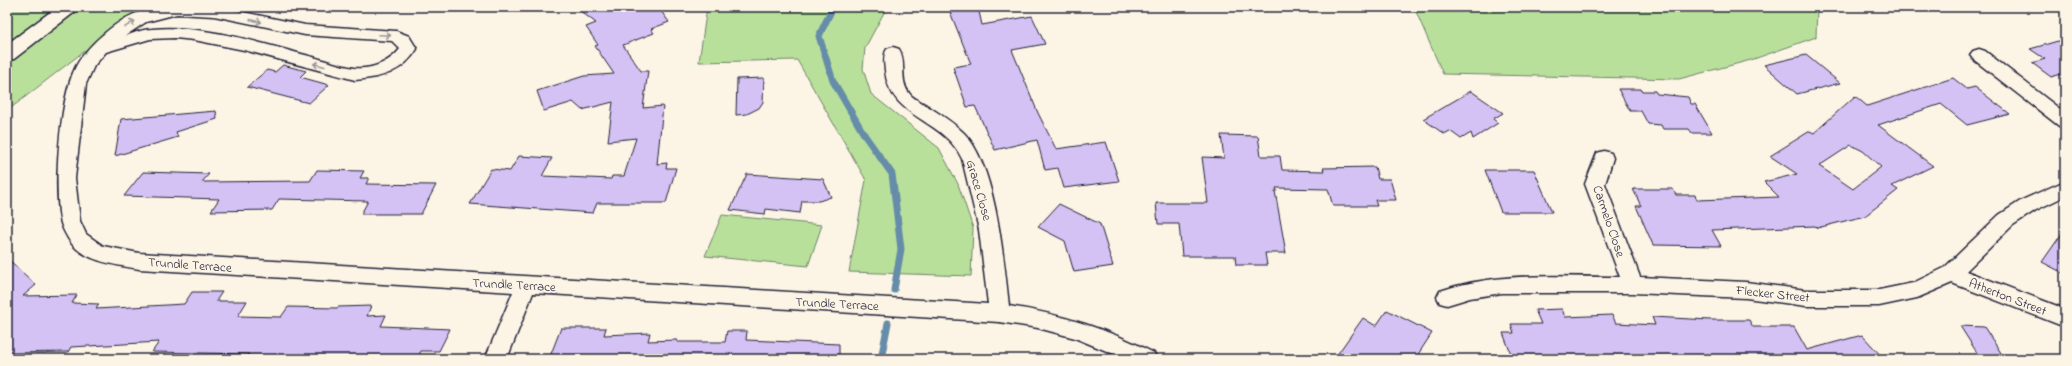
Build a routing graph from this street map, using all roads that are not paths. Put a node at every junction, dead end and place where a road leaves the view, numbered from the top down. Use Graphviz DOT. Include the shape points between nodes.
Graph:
graph roads {
  1 [pos="55,7"];
  2 [pos="69,7"];
  3 [pos="7,40"];
  4 [pos="100,48"];
  5 [pos="893,53"];
  6 [pos="7,54"];
  7 [pos="1979,55"];
  8 [pos="2065,122"];
  9 [pos="1604,158"];
  10 [pos="2065,188"];
  11 [pos="1951,274"];
  12 [pos="526,285"];
  13 [pos="1632,285"];
  14 [pos="1447,296"];
  15 [pos="999,313"];
  16 [pos="2065,318"];
  17 [pos="496,359"];
  18 [pos="1146,359"];
  1 -- 3 [label="main road"];
  2 -- 6 [label="main road"];
  4 -- 4 [label="street, Trundle Terrace, one-way" via="140,18 160,12 196,9 305,30 396,36 403,40 409,49 402,60 388,69 355,74 194,34 150,34"];
  4 -- 12 [label="street, Trundle Terrace" via="86,64 78,80 66,178 70,221 79,238 96,251 140,261"];
  5 -- 15 [label="street, Grace Close" via="894,78 903,98 957,138 973,162 991,229"];
  7 -- 8 [label="street"];
  9 -- 13 [label="street, Carmelo Close" via="1594,184"];
  10 -- 11 [label="street, Flecker Street" via="2006,220"];
  11 -- 13 [label="street, Flecker Street" via="1917,290 1879,298 1806,298 1746,290"];
  11 -- 16 [label="street, Atherton Street"];
  12 -- 15 [label="street, Trundle Terrace"];
  12 -- 17 [label="street"];
  13 -- 14 [label="street, Flecker Street" via="1502,285"];
  15 -- 18 [label="street, Trundle Terrace" via="1039,319 1082,330 1120,345"];
}
